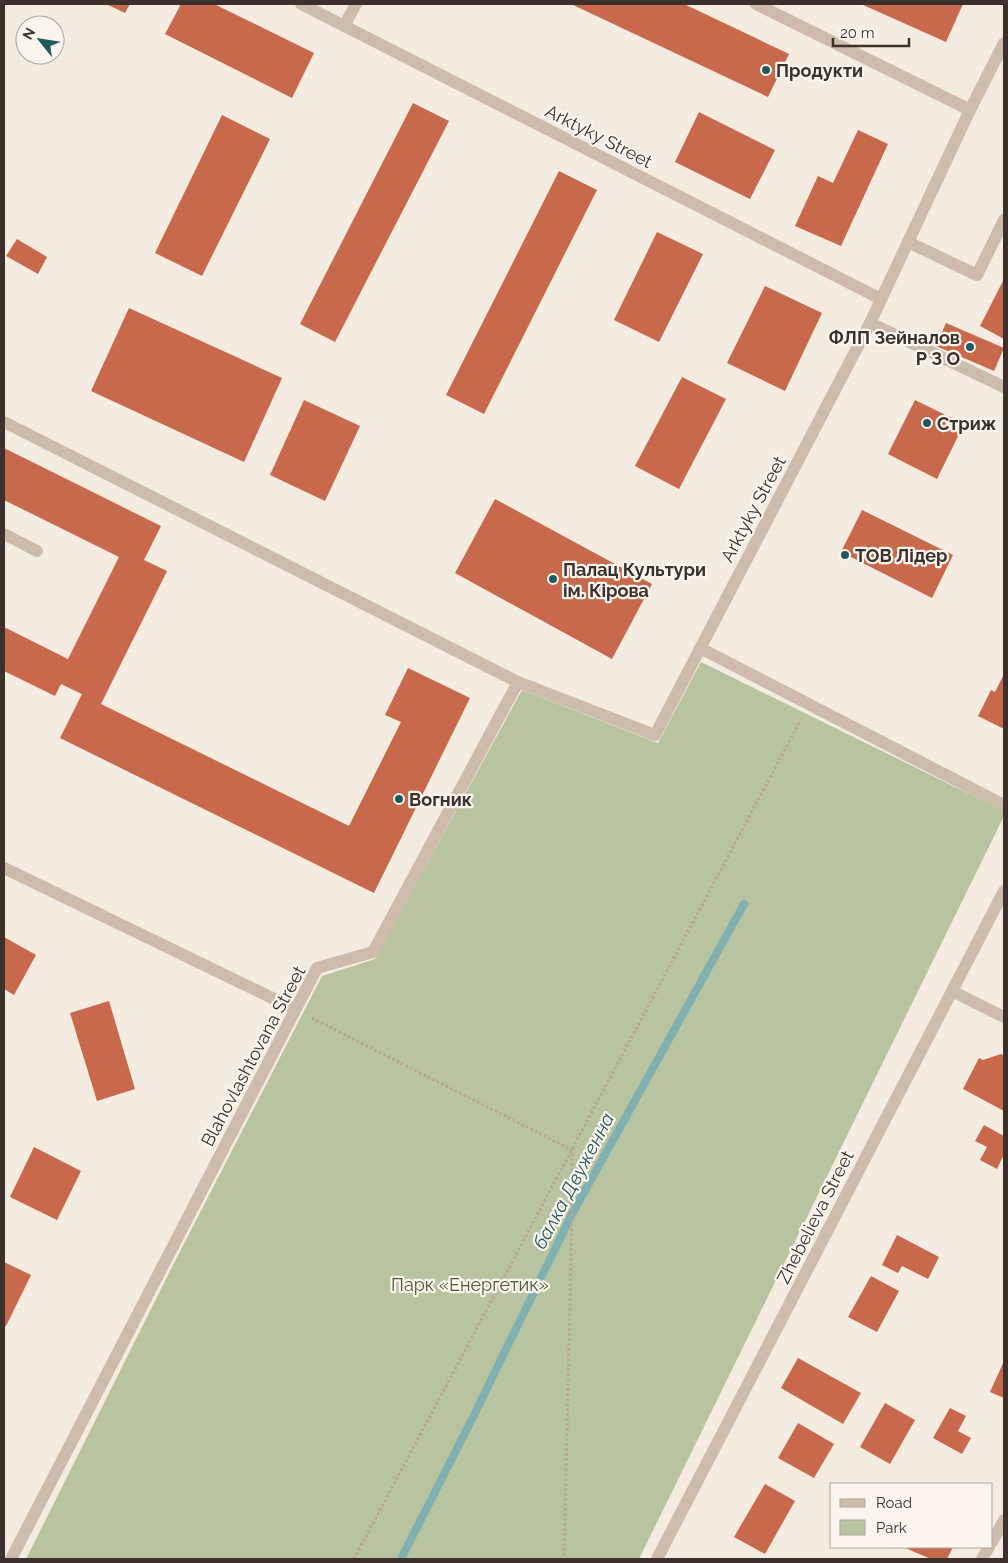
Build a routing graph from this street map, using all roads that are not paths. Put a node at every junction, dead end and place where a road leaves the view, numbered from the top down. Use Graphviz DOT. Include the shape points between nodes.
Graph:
graph roads {
  1 [pos="301,4"];
  2 [pos="356,4"];
  3 [pos="756,4"];
  4 [pos="344,26"];
  5 [pos="1004,43"];
  6 [pos="970,110"];
  7 [pos="1004,220"];
  8 [pos="908,242"];
  9 [pos="881,299"];
  10 [pos="870,322"];
  11 [pos="1004,387"];
  12 [pos="4,422"];
  13 [pos="4,534"];
  14 [pos="37,551"];
  15 [pos="700,648"];
  16 [pos="518,682"];
  17 [pos="1004,805"];
  18 [pos="4,868"];
  19 [pos="1004,891"];
  20 [pos="952,991"];
  21 [pos="295,1010"];
  22 [pos="1004,1016"];
  23 [pos="1004,1520"];
  24 [pos="993,1540"];
  25 [pos="988,1548"];
  26 [pos="11,1559"];
  27 [pos="658,1559"];
  28 [pos="982,1559"];
  1 -- 4 [label="street, Arktyky Street"];
  2 -- 4 [label="street"];
  3 -- 6 [label="street"];
  4 -- 9 [label="street, Arktyky Street"];
  5 -- 6 [label="street, Arktyky Street"];
  6 -- 8 [label="street, Arktyky Street"];
  7 -- 8 [label="street" via="977,275"];
  8 -- 9 [label="street, Arktyky Street"];
  9 -- 10 [label="street, Arktyky Street"];
  10 -- 11 [label="street"];
  10 -- 15 [label="street, Arktyky Street"];
  12 -- 16 [label="street"];
  13 -- 14 [label="street"];
  15 -- 16 [label="street, Arktyky Street" via="655,735"];
  15 -- 17 [label="street"];
  16 -- 21 [label="street, Blahovlashtovana Street" via="372,952 317,968"];
  18 -- 21 [label="street"];
  19 -- 20 [label="street, Zhebelieva Street"];
  20 -- 22 [label="street"];
  20 -- 27 [label="street, Zhebelieva Street"];
  21 -- 26 [label="street, Blahovlashtovana Street"];
  23 -- 24 [label="street"];
  25 -- 28 [label="street"];
}
